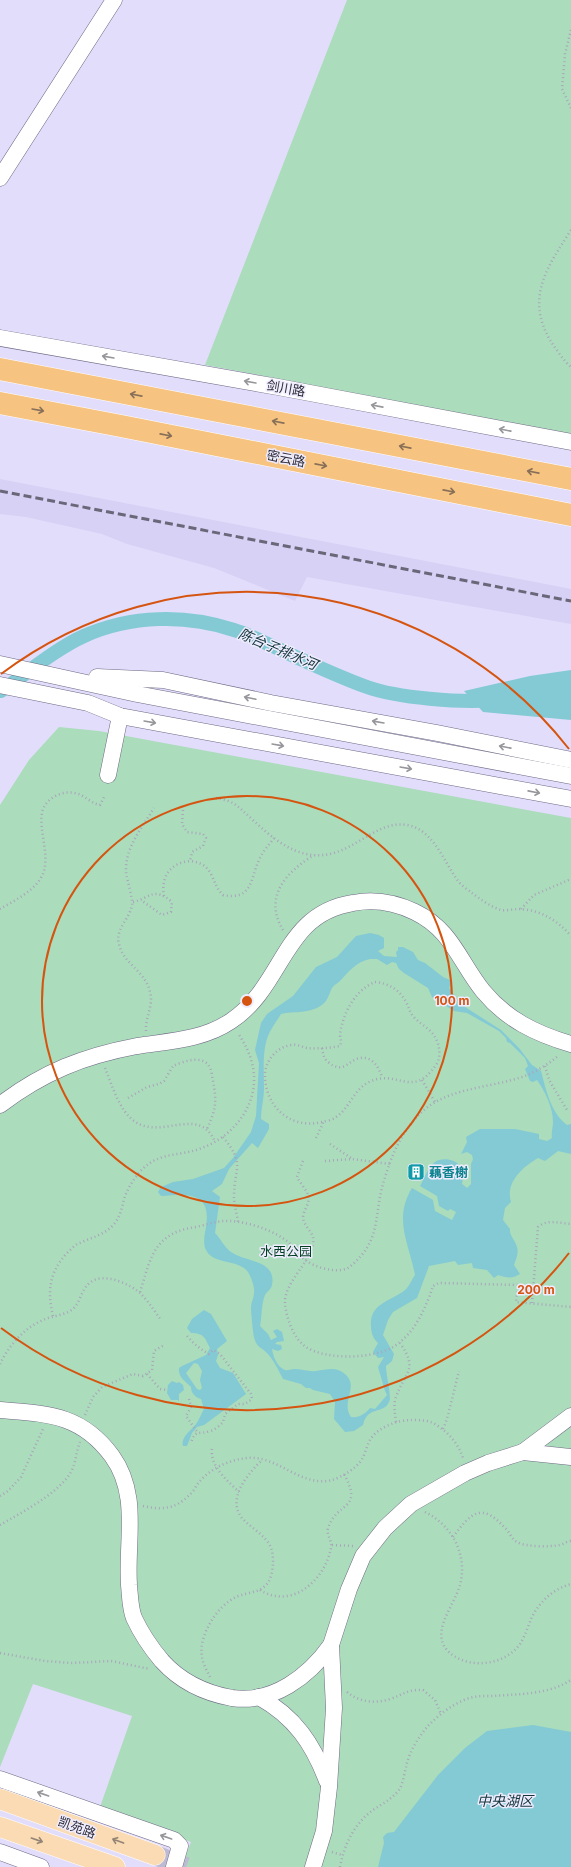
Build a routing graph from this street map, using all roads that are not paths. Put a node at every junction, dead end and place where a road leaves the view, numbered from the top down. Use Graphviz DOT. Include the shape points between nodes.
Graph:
graph roads {
  1 [pos="114,0"];
  2 [pos="0,178"];
  3 [pos="0,338"];
  4 [pos="0,369"];
  5 [pos="0,403"];
  6 [pos="571,442"];
  7 [pos="571,479"];
  8 [pos="571,515"];
  9 [pos="1,660"];
  10 [pos="0,677"];
  11 [pos="0,685"];
  12 [pos="70,685"];
  13 [pos="120,716"];
  14 [pos="571,760"];
  15 [pos="108,775"];
  16 [pos="571,776"];
  17 [pos="571,782"];
  18 [pos="571,799"];
  19 [pos="566,1049"];
  20 [pos="0,1105"];
  21 [pos="0,1410"];
  22 [pos="571,1416"];
  23 [pos="523,1452"];
  24 [pos="571,1457"];
  25 [pos="331,1645"];
  26 [pos="259,1698"];
  27 [pos="0,1779"];
  28 [pos="329,1786"];
  29 [pos="0,1799"];
  30 [pos="0,1827"];
  31 [pos="0,1852"];
  32 [pos="155,1855"];
  33 [pos="41,1867"];
  34 [pos="115,1867"];
  35 [pos="174,1867"];
  36 [pos="313,1867"];
  1 -- 2 [label="street"];
  6 -- 3 [label="street, 剑川路, one-way"];
  7 -- 4 [label="highway, one-way"];
  5 -- 8 [label="highway, 密云路, one-way"];
  9 -- 12 [label="street"];
  10 -- 12 [label="street"];
  11 -- 12 [label="street"];
  12 -- 13 [label="street" via="88,702"];
  14 -- 12 [label="street, one-way" via="163,680 101,678"];
  12 -- 16 [label="street" via="137,694"];
  12 -- 17 [label="street"];
  13 -- 15 [label="street"];
  13 -- 18 [label="street, one-way"];
  19 -- 20 [label="street" via="507,1015 482,990 448,937 430,921 404,907 378,902 360,902 330,908 315,917 299,932 263,990 231,1021 203,1035 98,1055 71,1063 46,1074"];
  21 -- 26 [label="street" via="49,1415 83,1428 95,1436 116,1463 127,1486 130,1501 130,1597 134,1617 155,1653 178,1676 197,1688 221,1696"];
  22 -- 23 [label="street"];
  23 -- 24 [label="street"];
  23 -- 25 [label="street" via="465,1473 410,1504 388,1524 367,1551 355,1572"];
  25 -- 26 [label="street" via="319,1660 296,1680 278,1691"];
  25 -- 28 [label="street" via="334,1708"];
  26 -- 28 [label="street" via="275,1706 295,1724 318,1757"];
  35 -- 27 [label="street, one-way" via="180,1846 174,1840"];
  28 -- 36 [label="street" via="324,1831"];
  32 -- 29 [label="main road, 凯苑路, one-way"];
  30 -- 34 [label="main road, 凯苑路, one-way"];
  31 -- 33 [label="street"];
}
